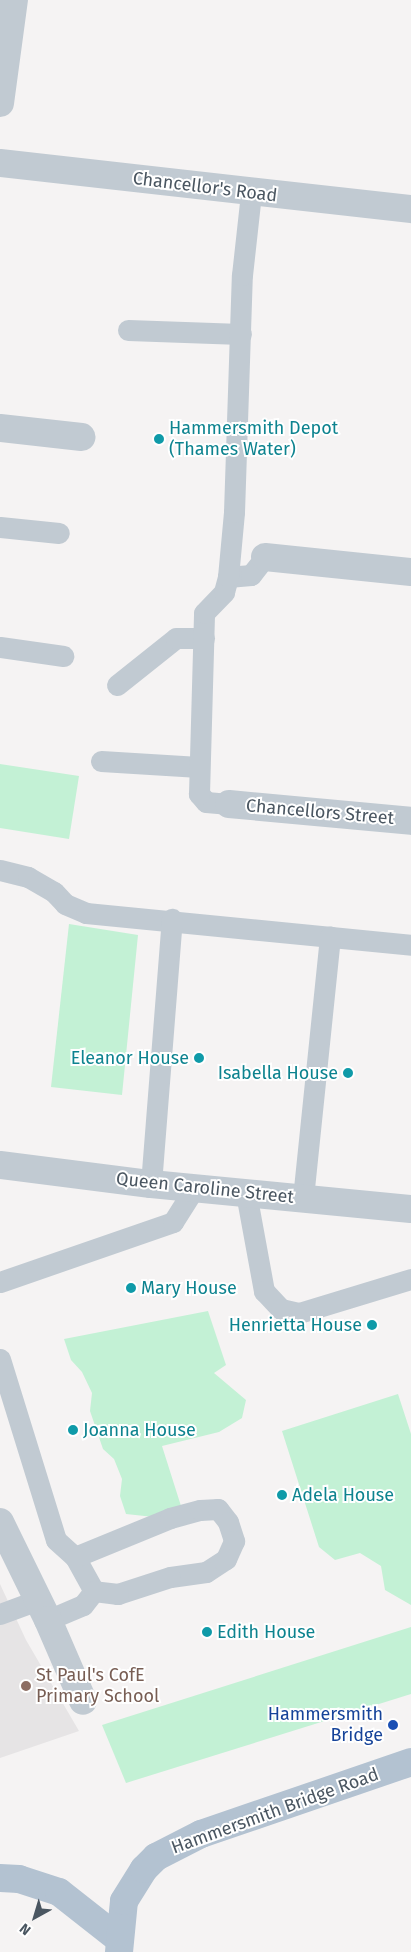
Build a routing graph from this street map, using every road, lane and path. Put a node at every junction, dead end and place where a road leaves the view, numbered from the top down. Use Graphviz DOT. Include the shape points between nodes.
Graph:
graph roads {
  1 [pos="14,0"];
  2 [pos="0,103"];
  3 [pos="0,163"];
  4 [pos="251,193"];
  5 [pos="411,209"];
  6 [pos="128,330"];
  7 [pos="242,334"];
  8 [pos="0,428"];
  9 [pos="82,437"];
  10 [pos="0,527"];
  11 [pos="59,532"];
  12 [pos="265,557"];
  13 [pos="411,572"];
  14 [pos="228,577"];
  15 [pos="204,638"];
  16 [pos="0,647"];
  17 [pos="63,656"];
  18 [pos="118,684"];
  19 [pos="101,761"];
  20 [pos="200,767"];
  21 [pos="229,804"];
  22 [pos="411,821"];
  23 [pos="0,870"];
  24 [pos="172,920"];
  25 [pos="330,936"];
  26 [pos="411,945"];
  27 [pos="0,1165"];
  28 [pos="151,1184"];
  29 [pos="195,1187"];
  30 [pos="246,1193"];
  31 [pos="302,1198"];
  32 [pos="411,1209"];
  33 [pos="411,1279"];
  34 [pos="0,1282"];
  35 [pos="0,1359"];
  36 [pos="0,1522"];
  37 [pos="75,1557"];
  38 [pos="94,1591"];
  39 [pos="43,1610"];
  40 [pos="0,1614"];
  41 [pos="82,1701"];
  42 [pos="411,1762"];
  43 [pos="0,1878"];
  44 [pos="119,1946"];
  1 -- 2 [label="street"];
  3 -- 4 [label="street, Chancellor's Road"];
  4 -- 5 [label="street, Chancellor's Road"];
  4 -- 7 [label="lane" via="242,275"];
  6 -- 7 [label="lane"];
  7 -- 14 [label="lane"];
  8 -- 9 [label="street"];
  10 -- 11 [label="lane"];
  12 -- 13 [label="street"];
  12 -- 14 [label="lane" via="251,574"];
  14 -- 15 [label="lane" via="224,592 204,613"];
  15 -- 18 [label="lane" via="176,638"];
  15 -- 20 [label="lane"];
  16 -- 17 [label="lane"];
  19 -- 20 [label="lane"];
  20 -- 21 [label="lane" via="199,794 206,802"];
  21 -- 22 [label="street, Chancellors Street"];
  23 -- 24 [label="lane" via="28,877 54,892 65,904 86,913"];
  24 -- 25 [label="lane"];
  24 -- 28 [label="lane"];
  25 -- 26 [label="lane"];
  25 -- 31 [label="lane"];
  27 -- 28 [label="street, Queen Caroline Street"];
  28 -- 29 [label="street, Queen Caroline Street"];
  29 -- 30 [label="street, Queen Caroline Street"];
  29 -- 34 [label="lane" via="173,1222"];
  30 -- 31 [label="street, Queen Caroline Street"];
  30 -- 33 [label="lane" via="264,1290 281,1309 299,1313"];
  31 -- 32 [label="street, Queen Caroline Street"];
  35 -- 37 [label="lane" via="56,1540"];
  36 -- 39 [label="street"];
  37 -- 38 [label="lane"];
  37 -- 38 [label="lane" via="170,1518 200,1510 218,1509 228,1522 234,1541 226,1560 206,1572 170,1576 118,1594"];
  38 -- 39 [label="lane" via="83,1605"];
  39 -- 40 [label="lane"];
  39 -- 41 [label="street"];
  42 -- 44 [label="main road, Hammersmith Bridge Road" via="170,1848 156,1857 132,1885 124,1901"];
  43 -- 44 [label="main road" via="19,1879 59,1892"];
}
